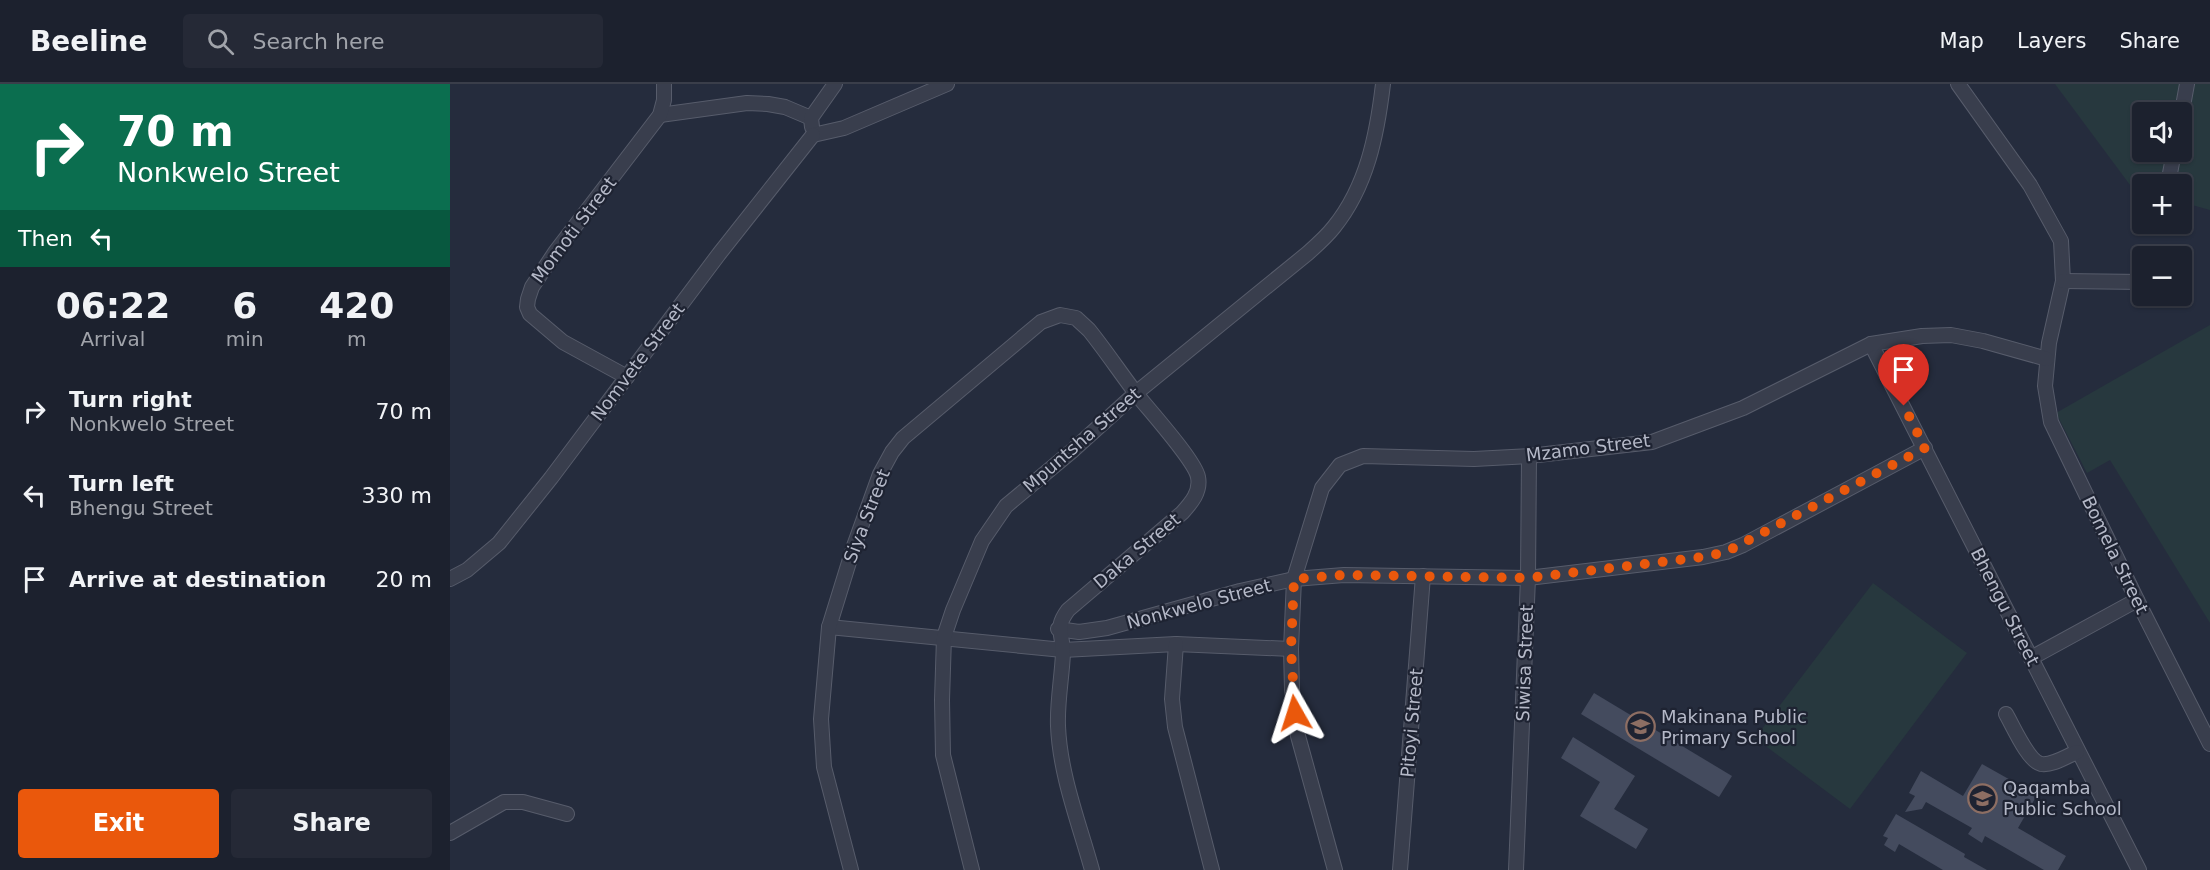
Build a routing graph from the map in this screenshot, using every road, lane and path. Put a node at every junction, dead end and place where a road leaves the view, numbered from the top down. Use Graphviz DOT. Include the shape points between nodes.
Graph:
graph roads {
  1 [pos="664,84"];
  2 [pos="836,84"];
  3 [pos="947,84"];
  4 [pos="1383,84"];
  5 [pos="1958,84"];
  6 [pos="2187,84"];
  7 [pos="2184,102"];
  8 [pos="660,114"];
  9 [pos="811,118"];
  10 [pos="813,135"];
  11 [pos="2063,281"];
  12 [pos="2132,282"];
  13 [pos="1871,344"];
  14 [pos="2047,359"];
  15 [pos="627,377"];
  16 [pos="1136,393"];
  17 [pos="1925,448"];
  18 [pos="1529,456"];
  19 [pos="450,569"];
  20 [pos="466,570"];
  21 [pos="1423,576"];
  22 [pos="1528,578"];
  23 [pos="450,579"];
  24 [pos="1294,579"];
  25 [pos="2137,600"];
  26 [pos="829,627"];
  27 [pos="1058,628"];
  28 [pos="944,637"];
  29 [pos="1176,644"];
  30 [pos="1291,649"];
  31 [pos="1063,650"];
  32 [pos="2031,658"];
  33 [pos="2006,714"];
  34 [pos="2210,744"];
  35 [pos="2077,752"];
  36 [pos="567,814"];
  37 [pos="450,833"];
  38 [pos="851,870"];
  39 [pos="972,870"];
  40 [pos="1092,870"];
  41 [pos="1212,870"];
  42 [pos="1335,870"];
  43 [pos="1400,870"];
  44 [pos="1516,870"];
  45 [pos="2139,870"];
  1 -- 8 [label="street, Momoti Street"];
  2 -- 9 [label="street"];
  3 -- 10 [label="street" via="844,128"];
  4 -- 16 [label="street, Mpuntsha Street" via="1371,155 1352,202 1333,228 1308,253"];
  5 -- 11 [label="street, Bomela Street" via="2047,213 2061,241"];
  6 -- 7 [label="street"];
  8 -- 9 [label="street" via="758,104 784,107"];
  8 -- 15 [label="street, Momoti Street" via="556,251 532,286 528,299 531,314 563,342"];
  9 -- 10 [label="street"];
  10 -- 15 [label="street, Nomvete Street"];
  11 -- 12 [label="street"];
  11 -- 14 [label="street, Bomela Street"];
  13 -- 14 [label="street, Mzamo Street" via="1951,335"];
  13 -- 17 [label="street, Bhengu Street"];
  13 -- 18 [label="street, Mzamo Street" via="1743,408 1652,442"];
  14 -- 25 [label="street, Bomela Street" via="2045,397 2051,422"];
  15 -- 20 [label="street, Nomvete Street" via="499,543"];
  16 -- 26 [label="street, Siya Street" via="1077,318 1060,315 1041,322 903,438 892,452 854,546"];
  16 -- 27 [label="street, Daka Street" via="1197,473 1198,488 1182,513 1068,610"];
  16 -- 28 [label="street, Mpuntsha Street" via="1006,506 982,541"];
  17 -- 22 [label="street, Nonkwelo Street" via="1726,552"];
  17 -- 32 [label="street, Bhengu Street"];
  18 -- 22 [label="street, Siwisa Street"];
  18 -- 24 [label="street, Mzamo Street" via="1363,456 1340,465 1322,488"];
  19 -- 20 [label="street"];
  20 -- 23 [label="street, Nomvete Street"];
  21 -- 22 [label="street, Nonkwelo Street"];
  21 -- 24 [label="street, Nonkwelo Street"];
  21 -- 43 [label="street, Pitoyi Street"];
  22 -- 44 [label="street, Siwisa Street"];
  24 -- 27 [label="street, Nonkwelo Street" via="1107,628 1080,632"];
  24 -- 30 [label="street, Mzamo Street"];
  25 -- 32 [label="street"];
  25 -- 34 [label="street, Bomela Street"];
  26 -- 28 [label="street"];
  26 -- 38 [label="street, Siya Street" via="821,719 824,767"];
  27 -- 31 [label="street"];
  28 -- 31 [label="street"];
  28 -- 39 [label="street, Mpuntsha Street" via="943,755"];
  29 -- 30 [label="street"];
  29 -- 31 [label="street"];
  29 -- 41 [label="street" via="1172,699 1175,727"];
  30 -- 42 [label="street, Mzamo Street" via="1298,735"];
  31 -- 40 [label="street" via="1058,723 1061,759"];
  32 -- 35 [label="street, Bhengu Street"];
  33 -- 35 [label="street" via="2037,763 2046,764"];
  35 -- 45 [label="street, Bhengu Street"];
  36 -- 37 [label="street" via="523,802 504,802"];
}
